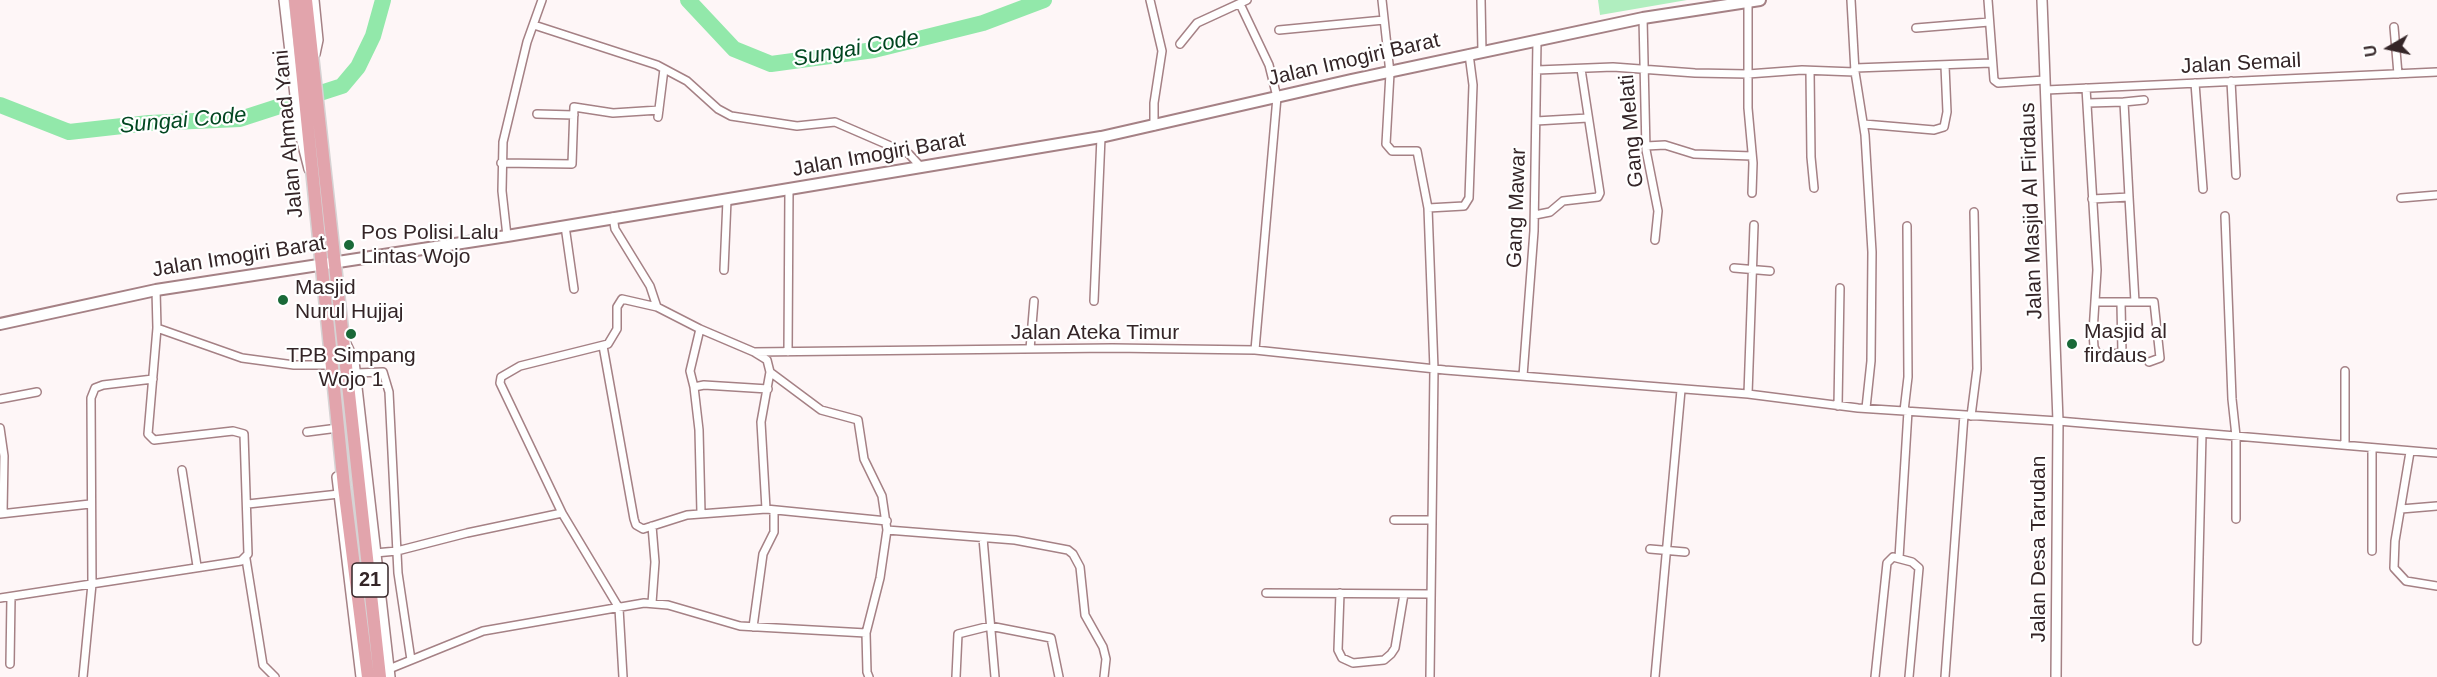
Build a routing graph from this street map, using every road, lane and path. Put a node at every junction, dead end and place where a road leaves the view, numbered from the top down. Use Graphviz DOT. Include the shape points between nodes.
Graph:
graph roads {
  1 [pos="284,0"];
  2 [pos="295,0"];
  3 [pos="306,0"];
  4 [pos="314,0"];
  5 [pos="543,0"];
  6 [pos="1150,0"];
  7 [pos="1247,0"];
  8 [pos="1382,0"];
  9 [pos="1481,0"];
  10 [pos="1760,0"];
  11 [pos="1851,0"];
  12 [pos="1988,0"];
  13 [pos="2042,0"];
  14 [pos="1748,2"];
  15 [pos="1240,4"];
  16 [pos="1643,18"];
  17 [pos="1384,20"];
  18 [pos="1989,22"];
  19 [pos="534,25"];
  20 [pos="2394,27"];
  21 [pos="1916,28"];
  22 [pos="1280,30"];
  23 [pos="1537,41"];
  24 [pos="1180,44"];
  25 [pos="1482,52"];
  26 [pos="1469,54"];
  27 [pos="1991,63"];
  28 [pos="1945,66"];
  29 [pos="306,68"];
  30 [pos="1643,68"];
  31 [pos="664,69"];
  32 [pos="1581,69"];
  33 [pos="1538,70"];
  34 [pos="1855,70"];
  35 [pos="1810,71"];
  36 [pos="2437,72"];
  37 [pos="1390,73"];
  38 [pos="1748,74"];
  39 [pos="2398,74"];
  40 [pos="2231,81"];
  41 [pos="2195,83"];
  42 [pos="2045,85"];
  43 [pos="2086,88"];
  44 [pos="1277,97"];
  45 [pos="2144,100"];
  46 [pos="2124,102"];
  47 [pos="2088,103"];
  48 [pos="537,114"];
  49 [pos="574,115"];
  50 [pos="1588,118"];
  51 [pos="1536,121"];
  52 [pos="1864,124"];
  53 [pos="1154,126"];
  54 [pos="309,127"];
  55 [pos="1101,137"];
  56 [pos="1646,146"];
  57 [pos="1752,156"];
  58 [pos="501,163"];
  59 [pos="921,167"];
  60 [pos="2236,175"];
  61 [pos="1814,188"];
  62 [pos="2203,189"];
  63 [pos="789,190"];
  64 [pos="1752,193"];
  65 [pos="2437,195"];
  66 [pos="2129,197"];
  67 [pos="2401,198"];
  68 [pos="2092,199"];
  69 [pos="727,200"];
  70 [pos="1428,208"];
  71 [pos="1974,212"];
  72 [pos="1535,215"];
  73 [pos="2225,216"];
  74 [pos="613,217"];
  75 [pos="1754,225"];
  76 [pos="565,226"];
  77 [pos="1907,226"];
  78 [pos="507,236"];
  79 [pos="1654,240"];
  80 [pos="335,262"];
  81 [pos="320,265"];
  82 [pos="1734,268"];
  83 [pos="1753,268"];
  84 [pos="724,270"];
  85 [pos="1770,271"];
  86 [pos="1840,288"];
  87 [pos="574,289"];
  88 [pos="156,290"];
  89 [pos="1034,301"];
  90 [pos="1094,301"];
  91 [pos="2096,302"];
  92 [pos="2135,302"];
  93 [pos="2121,303"];
  94 [pos="657,306"];
  95 [pos="0,324"];
  96 [pos="157,328"];
  97 [pos="700,329"];
  98 [pos="342,337"];
  99 [pos="603,346"];
  100 [pos="1030,349"];
  101 [pos="1255,350"];
  102 [pos="754,352"];
  103 [pos="788,352"];
  104 [pos="2149,362"];
  105 [pos="331,365"];
  106 [pos="1434,369"];
  107 [pos="2345,371"];
  108 [pos="770,372"];
  109 [pos="356,373"];
  110 [pos="1523,376"];
  111 [pos="153,379"];
  112 [pos="694,387"];
  113 [pos="768,389"];
  114 [pos="1681,390"];
  115 [pos="38,392"];
  116 [pos="1748,394"];
  117 [pos="0,399"];
  118 [pos="1838,406"];
  119 [pos="1866,408"];
  120 [pos="1906,411"];
  121 [pos="1968,415"];
  122 [pos="2058,421"];
  123 [pos="0,428"];
  124 [pos="338,430"];
  125 [pos="307,432"];
  126 [pos="2202,434"];
  127 [pos="2236,436"];
  128 [pos="2345,446"];
  129 [pos="2372,448"];
  130 [pos="2410,452"];
  131 [pos="2437,453"];
  132 [pos="182,470"];
  133 [pos="360,483"];
  134 [pos="341,490"];
  135 [pos="90,504"];
  136 [pos="248,504"];
  137 [pos="2437,506"];
  138 [pos="2401,509"];
  139 [pos="770,510"];
  140 [pos="1,513"];
  141 [pos="562,513"];
  142 [pos="701,513"];
  143 [pos="2236,519"];
  144 [pos="887,520"];
  145 [pos="1394,520"];
  146 [pos="1432,520"];
  147 [pos="652,526"];
  148 [pos="887,530"];
  149 [pos="983,538"];
  150 [pos="1650,549"];
  151 [pos="397,551"];
  152 [pos="1666,551"];
  153 [pos="2372,551"];
  154 [pos="1684,552"];
  155 [pos="375,553"];
  156 [pos="1899,558"];
  157 [pos="246,559"];
  158 [pos="196,566"];
  159 [pos="92,584"];
  160 [pos="2437,586"];
  161 [pos="1266,592"];
  162 [pos="1340,593"];
  163 [pos="1404,594"];
  164 [pos="1431,594"];
  165 [pos="11,597"];
  166 [pos="0,598"];
  167 [pos="652,603"];
  168 [pos="619,608"];
  169 [pos="990,626"];
  170 [pos="753,627"];
  171 [pos="866,633"];
  172 [pos="2197,641"];
  173 [pos="411,660"];
  174 [pos="10,664"];
  175 [pos="386,674"];
  176 [pos="83,677"];
  177 [pos="275,677"];
  178 [pos="361,677"];
  179 [pos="368,677"];
  180 [pos="623,677"];
  181 [pos="869,677"];
  182 [pos="956,677"];
  183 [pos="995,677"];
  184 [pos="1059,677"];
  185 [pos="1104,677"];
  186 [pos="1430,677"];
  187 [pos="1655,677"];
  188 [pos="1875,677"];
  189 [pos="1909,677"];
  190 [pos="1945,677"];
  191 [pos="2056,677"];
  1 -- 29 [label="street"];
  2 -- 29 [label="highway, Jalan Ahmad Yani / 21"];
  3 -- 29 [label="highway, Jalan Ahmad Yani / 21"];
  4 -- 29 [label="street" via="318,40"];
  5 -- 19 [label="street"];
  6 -- 53 [label="street" via="1162,51"];
  7 -- 15 [label="street"];
  8 -- 17 [label="street"];
  9 -- 25 [label="street"];
  10 -- 14 [label="main road, Jalan Imogiri Barat"];
  11 -- 34 [label="street"];
  12 -- 18 [label="street"];
  13 -- 42 [label="street, Jalan Masjid Al Firdaus"];
  14 -- 16 [label="main road, Jalan Imogiri Barat"];
  14 -- 38 [label="street"];
  15 -- 24 [label="street" via="1197,23"];
  15 -- 44 [label="street" via="1269,65"];
  16 -- 23 [label="main road, Jalan Imogiri Barat"];
  16 -- 30 [label="street, Gang Melati"];
  17 -- 22 [label="street"];
  17 -- 37 [label="street"];
  18 -- 21 [label="street"];
  18 -- 27 [label="street"];
  19 -- 31 [label="street"];
  19 -- 58 [label="street"];
  20 -- 39 [label="street"];
  23 -- 25 [label="main road, Jalan Imogiri Barat"];
  23 -- 33 [label="street, Gang Mawar"];
  25 -- 26 [label="main road, Jalan Imogiri Barat"];
  26 -- 37 [label="main road, Jalan Imogiri Barat"];
  26 -- 70 [label="street" via="1473,85 1469,198 1464,206"];
  27 -- 28 [label="street"];
  27 -- 42 [label="street, Jalan Semail" via="1998,83"];
  28 -- 34 [label="street"];
  28 -- 52 [label="street" via="1944,127 1934,130"];
  29 -- 54 [label="highway, Jalan Ahmad Yani / 21"];
  29 -- 54 [label="street"];
  30 -- 32 [label="street"];
  30 -- 38 [label="street"];
  30 -- 56 [label="street, Gang Melati"];
  31 -- 49 [label="street" via="658,113 613,113 574,107"];
  31 -- 59 [label="street" via="687,81 731,116 797,126 835,122 909,154"];
  32 -- 33 [label="street"];
  32 -- 50 [label="street"];
  33 -- 51 [label="street, Gang Mawar"];
  34 -- 35 [label="street"];
  34 -- 52 [label="street"];
  35 -- 38 [label="street"];
  35 -- 61 [label="street"];
  36 -- 39 [label="street, Jalan Semail"];
  37 -- 44 [label="main road, Jalan Imogiri Barat"];
  37 -- 70 [label="street" via="1386,144 1392,151 1417,151"];
  38 -- 57 [label="street"];
  39 -- 40 [label="street, Jalan Semail"];
  40 -- 41 [label="street, Jalan Semail"];
  40 -- 60 [label="street"];
  41 -- 43 [label="street, Jalan Semail"];
  41 -- 62 [label="street"];
  42 -- 43 [label="street, Jalan Semail"];
  42 -- 122 [label="street, Jalan Masjid Al Firdaus"];
  43 -- 47 [label="street"];
  44 -- 53 [label="main road, Jalan Imogiri Barat"];
  44 -- 101 [label="street"];
  45 -- 46 [label="street"];
  46 -- 47 [label="street"];
  46 -- 66 [label="street"];
  47 -- 68 [label="street"];
  48 -- 49 [label="street"];
  49 -- 58 [label="street" via="572,164"];
  50 -- 51 [label="street"];
  50 -- 72 [label="street" via="1599,196 1567,199 1550,212"];
  51 -- 72 [label="street, Gang Mawar"];
  52 -- 119 [label="street" via="1872,252"];
  53 -- 55 [label="main road, Jalan Imogiri Barat"];
  54 -- 80 [label="highway, Jalan Ahmad Yani / 21"];
  54 -- 81 [label="highway, Jalan Ahmad Yani / 21"];
  55 -- 59 [label="main road, Jalan Imogiri Barat"];
  55 -- 90 [label="street"];
  56 -- 57 [label="street" via="1665,145 1694,154"];
  56 -- 79 [label="street, Gang Melati" via="1657,206"];
  57 -- 64 [label="street"];
  58 -- 78 [label="street"];
  59 -- 63 [label="main road, Jalan Imogiri Barat"];
  63 -- 69 [label="main road, Jalan Imogiri Barat"];
  63 -- 103 [label="street"];
  65 -- 67 [label="street"];
  66 -- 68 [label="street"];
  66 -- 92 [label="street"];
  68 -- 91 [label="street"];
  69 -- 74 [label="main road, Jalan Imogiri Barat"];
  69 -- 84 [label="street"];
  70 -- 106 [label="street"];
  71 -- 121 [label="street" via="1977,369"];
  72 -- 110 [label="street, Gang Mawar"];
  73 -- 127 [label="street"];
  74 -- 76 [label="main road, Jalan Imogiri Barat"];
  74 -- 94 [label="street" via="615,229 650,286"];
  75 -- 83 [label="street"];
  76 -- 78 [label="main road, Jalan Imogiri Barat"];
  76 -- 87 [label="street"];
  77 -- 120 [label="street"];
  78 -- 80 [label="main road, Jalan Imogiri Barat"];
  80 -- 81 [label="main road, Jalan Imogiri Barat"];
  80 -- 98 [label="highway, 21"];
  81 -- 88 [label="main road, Jalan Imogiri Barat"];
  81 -- 105 [label="highway, 21"];
  82 -- 83 [label="street"];
  83 -- 85 [label="street"];
  83 -- 116 [label="street"];
  86 -- 118 [label="street"];
  88 -- 95 [label="main road, Jalan Imogiri Barat"];
  88 -- 96 [label="street"];
  89 -- 100 [label="street"];
  91 -- 93 [label="street"];
  91 -- 93 [label="street" via="2094,347 2101,356 2122,353"];
  92 -- 93 [label="street"];
  92 -- 104 [label="street" via="2155,304 2160,358"];
  94 -- 97 [label="street"];
  94 -- 99 [label="street" via="622,299 617,307 615,336"];
  96 -- 105 [label="street" via="242,358"];
  96 -- 111 [label="street"];
  97 -- 102 [label="street"];
  97 -- 112 [label="street" via="690,371"];
  98 -- 109 [label="street"];
  98 -- 133 [label="highway, 21"];
  99 -- 141 [label="street" via="520,366 501,377 503,390"];
  99 -- 147 [label="street" via="634,519 639,528"];
  100 -- 101 [label="street, Jalan Ateka Timur"];
  100 -- 103 [label="street, Jalan Ateka Timur"];
  101 -- 106 [label="street, Jalan Ateka Timur"];
  102 -- 103 [label="street, Jalan Ateka Timur"];
  102 -- 108 [label="street" via="767,360"];
  105 -- 124 [label="highway, 21"];
  106 -- 110 [label="street, Jalan Ateka Timur"];
  106 -- 146 [label="street"];
  107 -- 128 [label="street"];
  108 -- 113 [label="street"];
  108 -- 144 [label="street" via="821,410 858,420 868,473 882,496"];
  109 -- 151 [label="street" via="380,371 386,376"];
  109 -- 155 [label="street"];
  110 -- 114 [label="street, Jalan Ateka Timur"];
  111 -- 135 [label="street" via="104,385 92,392"];
  111 -- 136 [label="street" via="148,434 151,440 242,432"];
  112 -- 113 [label="street"];
  112 -- 142 [label="street"];
  113 -- 139 [label="street" via="761,422"];
  114 -- 116 [label="street, Jalan Ateka Timur"];
  114 -- 152 [label="street"];
  115 -- 117 [label="street"];
  116 -- 118 [label="street, Jalan Ateka Timur"];
  118 -- 119 [label="street, Jalan Ateka Timur"];
  119 -- 120 [label="street, Jalan Ateka Timur"];
  120 -- 121 [label="street, Jalan Ateka Timur"];
  120 -- 156 [label="street"];
  121 -- 122 [label="street, Jalan Ateka Timur"];
  121 -- 190 [label="street"];
  122 -- 126 [label="street, Jalan Ateka Timur"];
  122 -- 191 [label="street, Jalan Desa Tarudan"];
  123 -- 140 [label="street" via="4,456"];
  124 -- 125 [label="street"];
  124 -- 134 [label="highway, 21"];
  126 -- 127 [label="street, Jalan Ateka Timur"];
  126 -- 172 [label="street"];
  127 -- 128 [label="street, Jalan Ateka Timur"];
  127 -- 143 [label="street"];
  128 -- 129 [label="street, Jalan Ateka Timur"];
  129 -- 130 [label="street, Jalan Ateka Timur"];
  129 -- 153 [label="street"];
  130 -- 131 [label="street, Jalan Ateka Timur"];
  130 -- 138 [label="street"];
  132 -- 158 [label="street"];
  133 -- 134 [label="highway"];
  133 -- 175 [label="highway, 21"];
  134 -- 136 [label="street"];
  134 -- 178 [label="street"];
  134 -- 179 [label="highway, 21"];
  135 -- 140 [label="street"];
  135 -- 159 [label="street"];
  136 -- 157 [label="street" via="250,548"];
  137 -- 138 [label="street"];
  138 -- 160 [label="street" via="2394,568 2406,581"];
  139 -- 142 [label="street"];
  139 -- 144 [label="street"];
  139 -- 170 [label="street" via="774,531 763,554"];
  141 -- 151 [label="street"];
  141 -- 168 [label="street"];
  142 -- 147 [label="street"];
  144 -- 148 [label="street"];
  145 -- 146 [label="street"];
  146 -- 164 [label="street"];
  147 -- 167 [label="street"];
  148 -- 149 [label="street"];
  148 -- 171 [label="street"];
  149 -- 169 [label="street"];
  149 -- 185 [label="street" via="1015,540 1073,554 1080,567 1084,615 1103,647"];
  150 -- 152 [label="street"];
  151 -- 155 [label="street"];
  151 -- 173 [label="street"];
  152 -- 154 [label="street"];
  152 -- 187 [label="street"];
  155 -- 175 [label="street"];
  156 -- 188 [label="street" via="1893,557 1887,563"];
  156 -- 189 [label="street" via="1919,568"];
  157 -- 158 [label="street"];
  157 -- 177 [label="street" via="263,665"];
  158 -- 159 [label="street"];
  159 -- 165 [label="street"];
  159 -- 176 [label="street"];
  161 -- 162 [label="street"];
  162 -- 163 [label="street"];
  162 -- 163 [label="street" via="1338,650 1342,658 1353,663 1384,660 1391,654"];
  163 -- 164 [label="street"];
  164 -- 186 [label="street"];
  165 -- 166 [label="street"];
  165 -- 174 [label="street"];
  167 -- 168 [label="street"];
  167 -- 170 [label="street"];
  168 -- 173 [label="street" via="483,631"];
  168 -- 180 [label="street"];
  169 -- 182 [label="street" via="958,634"];
  169 -- 183 [label="street"];
  169 -- 184 [label="street" via="1051,638"];
  170 -- 171 [label="street"];
  171 -- 181 [label="street"];
  173 -- 175 [label="street"];
}
